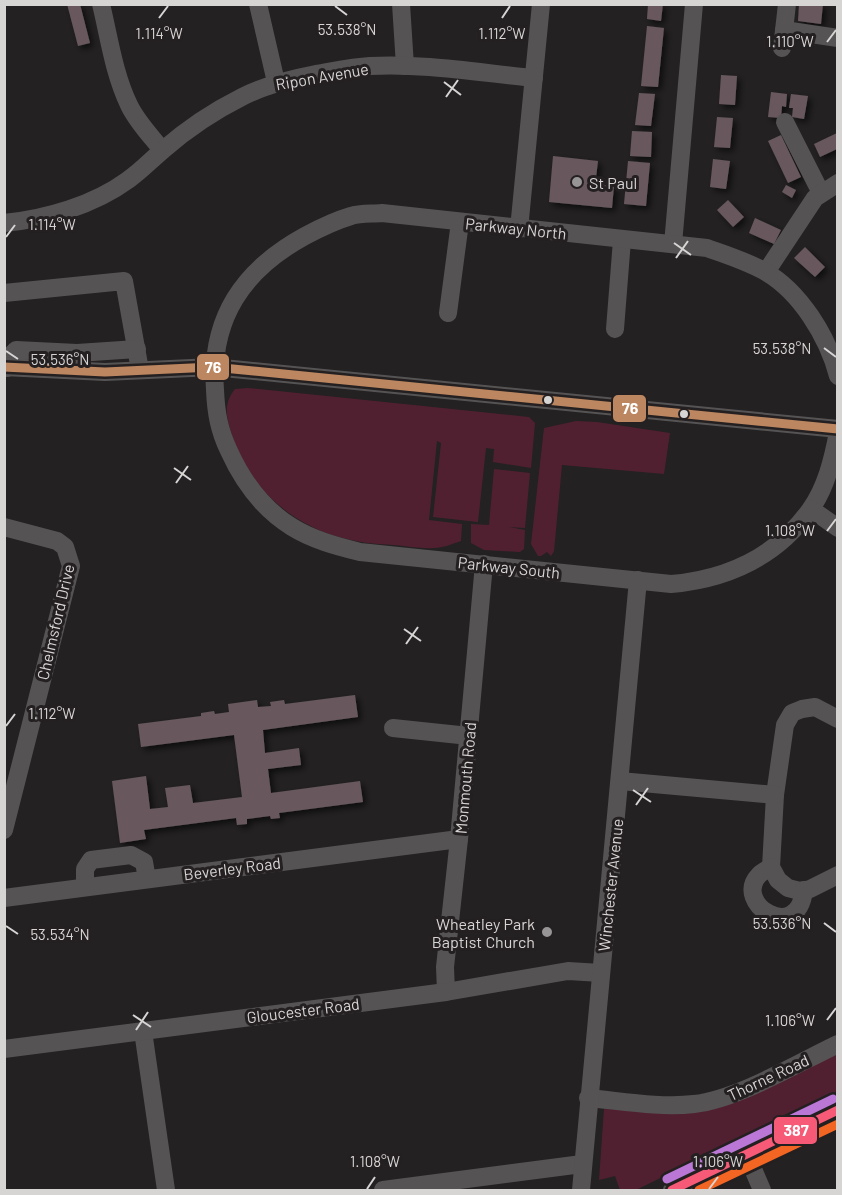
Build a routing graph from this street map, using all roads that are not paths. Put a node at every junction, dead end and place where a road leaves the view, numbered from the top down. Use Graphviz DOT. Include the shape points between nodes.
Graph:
graph roads {
  1 [pos="100,4"];
  2 [pos="258,4"];
  3 [pos="401,4"];
  4 [pos="541,4"];
  5 [pos="694,4"];
  6 [pos="787,4"];
  7 [pos="837,38"];
  8 [pos="405,66"];
  9 [pos="534,78"];
  10 [pos="276,82"];
  11 [pos="785,122"];
  12 [pos="162,150"];
  13 [pos="837,183"];
  14 [pos="821,193"];
  15 [pos="459,222"];
  16 [pos="4,223"];
  17 [pos="519,228"];
  18 [pos="622,240"];
  19 [pos="673,244"];
  20 [pos="766,272"];
  21 [pos="4,293"];
  22 [pos="448,312"];
  23 [pos="615,329"];
  24 [pos="832,343"];
  25 [pos="137,349"];
  26 [pos="6,367"];
  27 [pos="213,368"];
  28 [pos="141,370"];
  29 [pos="837,376"];
  30 [pos="837,430"];
  31 [pos="811,509"];
  32 [pos="4,527"];
  33 [pos="837,528"];
  34 [pos="484,564"];
  35 [pos="638,580"];
  36 [pos="837,719"];
  37 [pos="393,728"];
  38 [pos="468,736"];
  39 [pos="620,781"];
  40 [pos="775,795"];
  41 [pos="4,830"];
  42 [pos="459,838"];
  43 [pos="771,867"];
  44 [pos="837,875"];
  45 [pos="147,879"];
  46 [pos="85,887"];
  47 [pos="804,890"];
  48 [pos="4,898"];
  49 [pos="601,973"];
  50 [pos="446,992"];
  51 [pos="143,1031"];
  52 [pos="837,1044"];
  53 [pos="4,1049"];
  54 [pos="588,1098"];
  55 [pos="837,1110"];
  56 [pos="747,1155"];
  57 [pos="582,1164"];
  58 [pos="166,1191"];
  59 [pos="383,1191"];
  60 [pos="580,1191"];
  61 [pos="672,1191"];
  62 [pos="762,1191"];
  1 -- 12 [label="street" via="129,105"];
  2 -- 10 [label="street"];
  3 -- 8 [label="street"];
  4 -- 9 [label="street"];
  5 -- 19 [label="street"];
  6 -- 7 [label="street" via="783,39"];
  8 -- 9 [label="street, Ripon Avenue"];
  8 -- 10 [label="street, Ripon Avenue" via="345,69"];
  9 -- 17 [label="street"];
  10 -- 12 [label="street, Ripon Avenue" via="215,112"];
  11 -- 14 [label="street"];
  12 -- 16 [label="street, Ripon Avenue" via="127,182 100,196 67,210"];
  13 -- 14 [label="street"];
  14 -- 20 [label="street"];
  15 -- 17 [label="street, Parkway North"];
  15 -- 22 [label="street"];
  15 -- 27 [label="street, Parkway North" via="382,213 353,215 326,224 285,246 265,261 228,308"];
  17 -- 18 [label="street, Parkway North"];
  18 -- 19 [label="street, Parkway North"];
  18 -- 23 [label="street"];
  19 -- 20 [label="street, Parkway North" via="707,248"];
  20 -- 24 [label="street, Parkway North" via="787,289"];
  21 -- 25 [label="street" via="124,281"];
  24 -- 29 [label="street, Parkway North"];
  25 -- 26 [label="street" via="77,353 16,350"];
  25 -- 28 [label="street"];
  26 -- 28 [label="street"];
  27 -- 28 [label="street"];
  27 -- 30 [label="street"];
  27 -- 34 [label="street, Parkway South" via="216,417 235,464 249,488 273,513 291,526 360,552"];
  30 -- 31 [label="street, Parkway South" via="826,479"];
  31 -- 33 [label="street"];
  31 -- 35 [label="street, Parkway South" via="777,544 728,573 671,584"];
  32 -- 41 [label="street, Chelmsford Drive" via="57,541 65,547 71,566"];
  34 -- 35 [label="street, Parkway South"];
  34 -- 38 [label="street, Monmouth Road"];
  35 -- 39 [label="street, Winchester Avenue"];
  36 -- 40 [label="street" via="815,707 792,713 785,725"];
  37 -- 38 [label="street"];
  38 -- 42 [label="street, Monmouth Road"];
  39 -- 40 [label="street"];
  39 -- 49 [label="street, Winchester Avenue"];
  40 -- 43 [label="street"];
  42 -- 45 [label="street, Beverley Road"];
  42 -- 50 [label="street, Monmouth Road" via="445,966"];
  43 -- 47 [label="street" via="778,880 789,888"];
  43 -- 47 [label="street" via="758,875 753,888 755,901 763,911 779,917 795,913"];
  44 -- 47 [label="street"];
  45 -- 46 [label="street, Beverley Road"];
  45 -- 46 [label="street" via="144,862 131,855 91,860 85,869"];
  46 -- 48 [label="street, Beverley Road"];
  49 -- 50 [label="street, Gloucester Road" via="568,971"];
  49 -- 54 [label="street, Winchester Avenue"];
  50 -- 51 [label="street, Gloucester Road"];
  51 -- 53 [label="street, Gloucester Road"];
  51 -- 58 [label="street"];
  52 -- 54 [label="street, Thorne Road" via="739,1092 709,1102 679,1105"];
  54 -- 57 [label="street, Winchester Avenue"];
  55 -- 56 [label="street"];
  56 -- 61 [label="street"];
  56 -- 62 [label="street"];
  57 -- 59 [label="street"];
  57 -- 60 [label="street, Winchester Avenue"];
}
